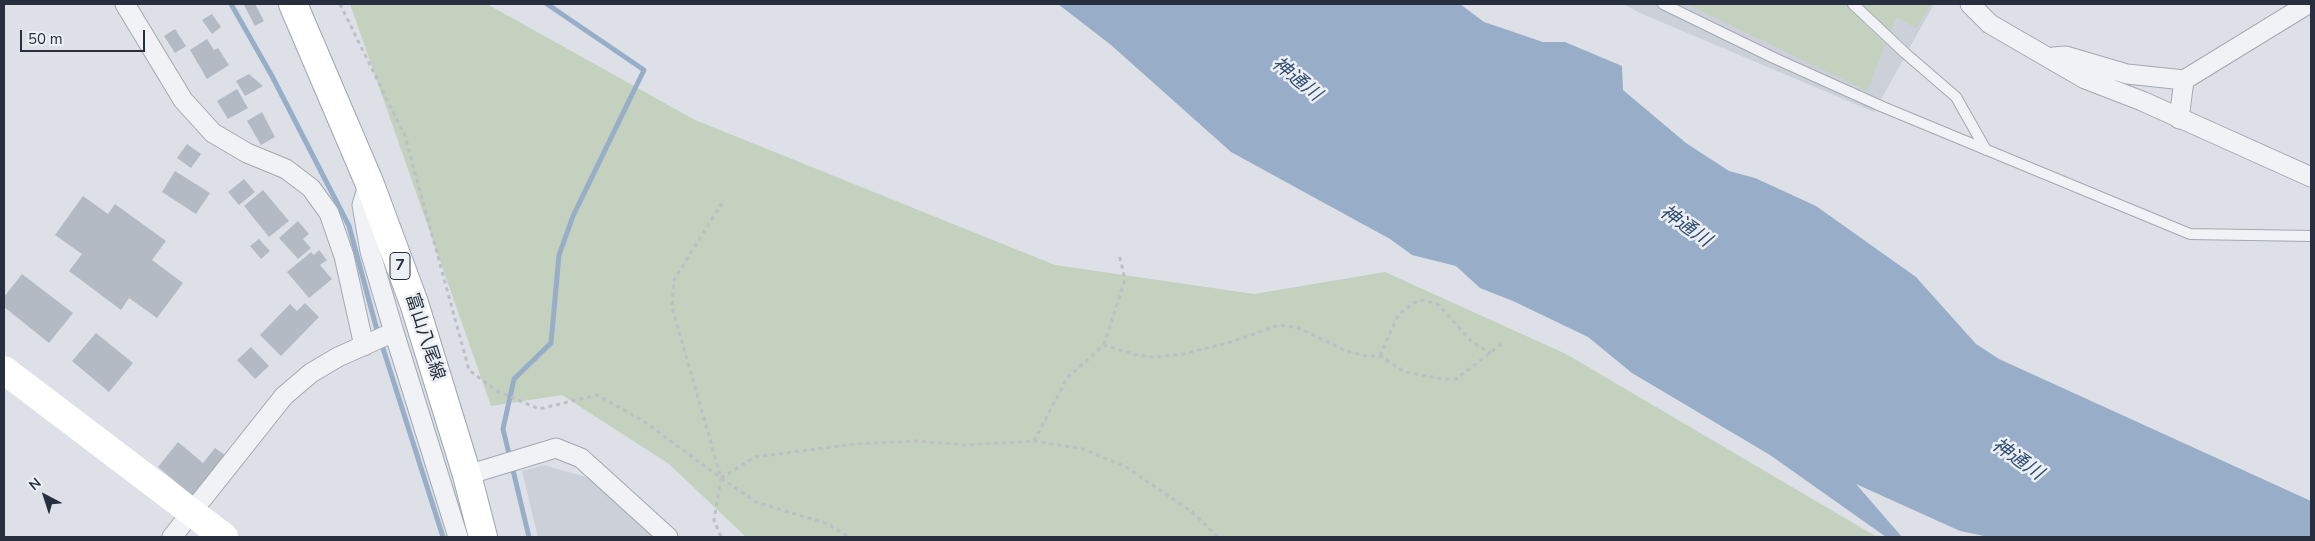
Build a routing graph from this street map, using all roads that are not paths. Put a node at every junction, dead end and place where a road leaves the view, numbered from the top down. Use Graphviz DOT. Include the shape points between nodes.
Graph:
graph roads {
  1 [pos="125,4"];
  2 [pos="293,4"];
  3 [pos="1663,4"];
  4 [pos="1853,4"];
  5 [pos="1970,4"];
  6 [pos="2308,4"];
  7 [pos="2048,58"];
  8 [pos="2184,80"];
  9 [pos="2178,119"];
  10 [pos="1986,150"];
  11 [pos="2311,177"];
  12 [pos="368,182"];
  13 [pos="2311,236"];
  14 [pos="379,339"];
  15 [pos="4,370"];
  16 [pos="467,475"];
  17 [pos="190,514"];
  18 [pos="172,537"];
  19 [pos="224,537"];
  20 [pos="458,537"];
  21 [pos="483,537"];
  22 [pos="668,537"];
  1 -- 14 [label="street" via="182,100 213,133 247,153 286,169 311,188 329,213"];
  2 -- 12 [label="main road, 富山八尾線 / 7"];
  3 -- 10 [label="lane" via="1783,62"];
  4 -- 10 [label="lane" via="1956,97"];
  5 -- 7 [label="street" via="1990,24"];
  6 -- 8 [label="street"];
  7 -- 8 [label="street" via="2066,56 2127,74"];
  7 -- 9 [label="street" via="2085,79"];
  8 -- 9 [label="street"];
  9 -- 11 [label="street"];
  10 -- 13 [label="lane" via="2190,234"];
  12 -- 14 [label="street" via="362,205"];
  12 -- 16 [label="main road, 富山八尾線 / 7" via="414,303"];
  14 -- 17 [label="street" via="311,373 284,396"];
  14 -- 20 [label="street"];
  15 -- 17 [label="main road"];
  16 -- 21 [label="main road, 富山八尾線 / 7"];
  16 -- 22 [label="street" via="556,448 581,458"];
  17 -- 18 [label="street"];
  17 -- 19 [label="main road"];
}
